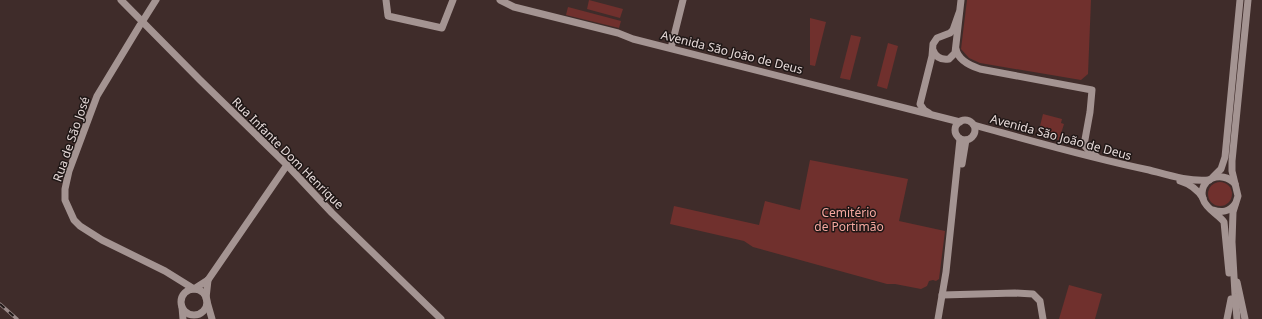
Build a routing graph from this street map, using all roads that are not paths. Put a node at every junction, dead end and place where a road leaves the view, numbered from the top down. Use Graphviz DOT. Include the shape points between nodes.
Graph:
graph roads {
  1 [pos="121,0"];
  2 [pos="156,0"];
  3 [pos="386,0"];
  4 [pos="453,0"];
  5 [pos="500,0"];
  6 [pos="683,0"];
  7 [pos="961,0"];
  8 [pos="1240,0"];
  9 [pos="1248,0"];
  10 [pos="959,13"];
  11 [pos="944,36"];
  12 [pos="671,48"];
  13 [pos="957,48"];
  14 [pos="933,50"];
  15 [pos="920,104"];
  16 [pos="909,109"];
  17 [pos="935,115"];
  18 [pos="960,122"];
  19 [pos="956,128"];
  20 [pos="975,129"];
  21 [pos="963,139"];
  22 [pos="1084,142"];
  23 [pos="1061,148"];
  24 [pos="1074,152"];
  25 [pos="1100,159"];
  26 [pos="287,165"];
  27 [pos="1142,169"];
  28 [pos="1211,179"];
  29 [pos="1238,189"];
  30 [pos="1202,198"];
  31 [pos="1238,199"];
  32 [pos="1211,210"];
  33 [pos="1232,257"];
  34 [pos="179,280"];
  35 [pos="208,280"];
  36 [pos="194,289"];
  37 [pos="944,295"];
  38 [pos="182,298"];
  39 [pos="206,298"];
  40 [pos="1231,299"];
  41 [pos="182,306"];
  42 [pos="193,317"];
  43 [pos="183,319"];
  44 [pos="211,319"];
  45 [pos="441,319"];
  46 [pos="938,319"];
  47 [pos="942,319"];
  48 [pos="1043,319"];
  49 [pos="1226,319"];
  50 [pos="1233,319"];
  51 [pos="1238,319"];
  52 [pos="1245,319"];
  1 -- 26 [label="street, Rua Infante Dom Henrique"];
  2 -- 34 [label="street, Rua de São José" via="97,96 69,170 65,200 74,220 80,226"];
  3 -- 4 [label="street" via="388,16 442,28"];
  5 -- 12 [label="street, Avenida São João de Deus" via="514,7"];
  6 -- 12 [label="street"];
  7 -- 10 [label="street"];
  8 -- 28 [label="street" via="1225,157 1221,169"];
  9 -- 29 [label="street" via="1232,161"];
  10 -- 11 [label="street" via="953,30"];
  10 -- 13 [label="street"];
  11 -- 13 [label="street" via="951,38"];
  11 -- 14 [label="street" via="937,38"];
  12 -- 16 [label="street, Avenida São João de Deus"];
  13 -- 14 [label="street" via="953,56 945,59 938,57"];
  13 -- 22 [label="street" via="957,53 966,63 980,69 1092,90"];
  14 -- 15 [label="street"];
  15 -- 16 [label="street"];
  15 -- 17 [label="street" via="924,110"];
  16 -- 17 [label="street, Avenida São João de Deus"];
  17 -- 18 [label="street, Avenida São João de Deus"];
  17 -- 19 [label="street"];
  18 -- 19 [label="street"];
  18 -- 20 [label="street" via="969,121"];
  19 -- 21 [label="street" via="956,134"];
  20 -- 21 [label="street" via="972,138"];
  20 -- 23 [label="street, Avenida São João de Deus" via="996,131"];
  21 -- 37 [label="street"];
  22 -- 23 [label="street" via="1073,148"];
  22 -- 24 [label="street" via="1080,152"];
  22 -- 25 [label="street" via="1091,153"];
  23 -- 24 [label="street, Avenida São João de Deus"];
  24 -- 25 [label="street, Avenida São João de Deus"];
  25 -- 27 [label="street, Avenida São João de Deus"];
  26 -- 35 [label="street"];
  26 -- 45 [label="street, Rua Infante Dom Henrique" via="332,213"];
  27 -- 28 [label="street" via="1196,180"];
  27 -- 30 [label="street" via="1185,182 1199,192"];
  28 -- 29 [label="street" via="1224,176 1230,178"];
  28 -- 30 [label="street" via="1205,184"];
  29 -- 31 [label="street"];
  30 -- 32 [label="street"];
  31 -- 32 [label="street" via="1227,211"];
  31 -- 33 [label="street" via="1233,212"];
  32 -- 40 [label="street" via="1224,222"];
  33 -- 51 [label="street"];
  33 -- 52 [label="street"];
  34 -- 36 [label="street, Rua de São José"];
  34 -- 38 [label="street"];
  35 -- 36 [label="street"];
  35 -- 39 [label="street"];
  36 -- 38 [label="street" via="186,292"];
  36 -- 39 [label="street" via="201,291"];
  37 -- 46 [label="street"];
  37 -- 47 [label="street"];
  37 -- 48 [label="street" via="1020,292 1034,294 1040,301"];
  38 -- 41 [label="street"];
  39 -- 42 [label="street" via="206,307"];
  39 -- 44 [label="street"];
  40 -- 49 [label="street"];
  40 -- 50 [label="street"];
  41 -- 42 [label="street"];
  41 -- 43 [label="street"];
  42 -- 44 [label="street" via="202,315"];
}
